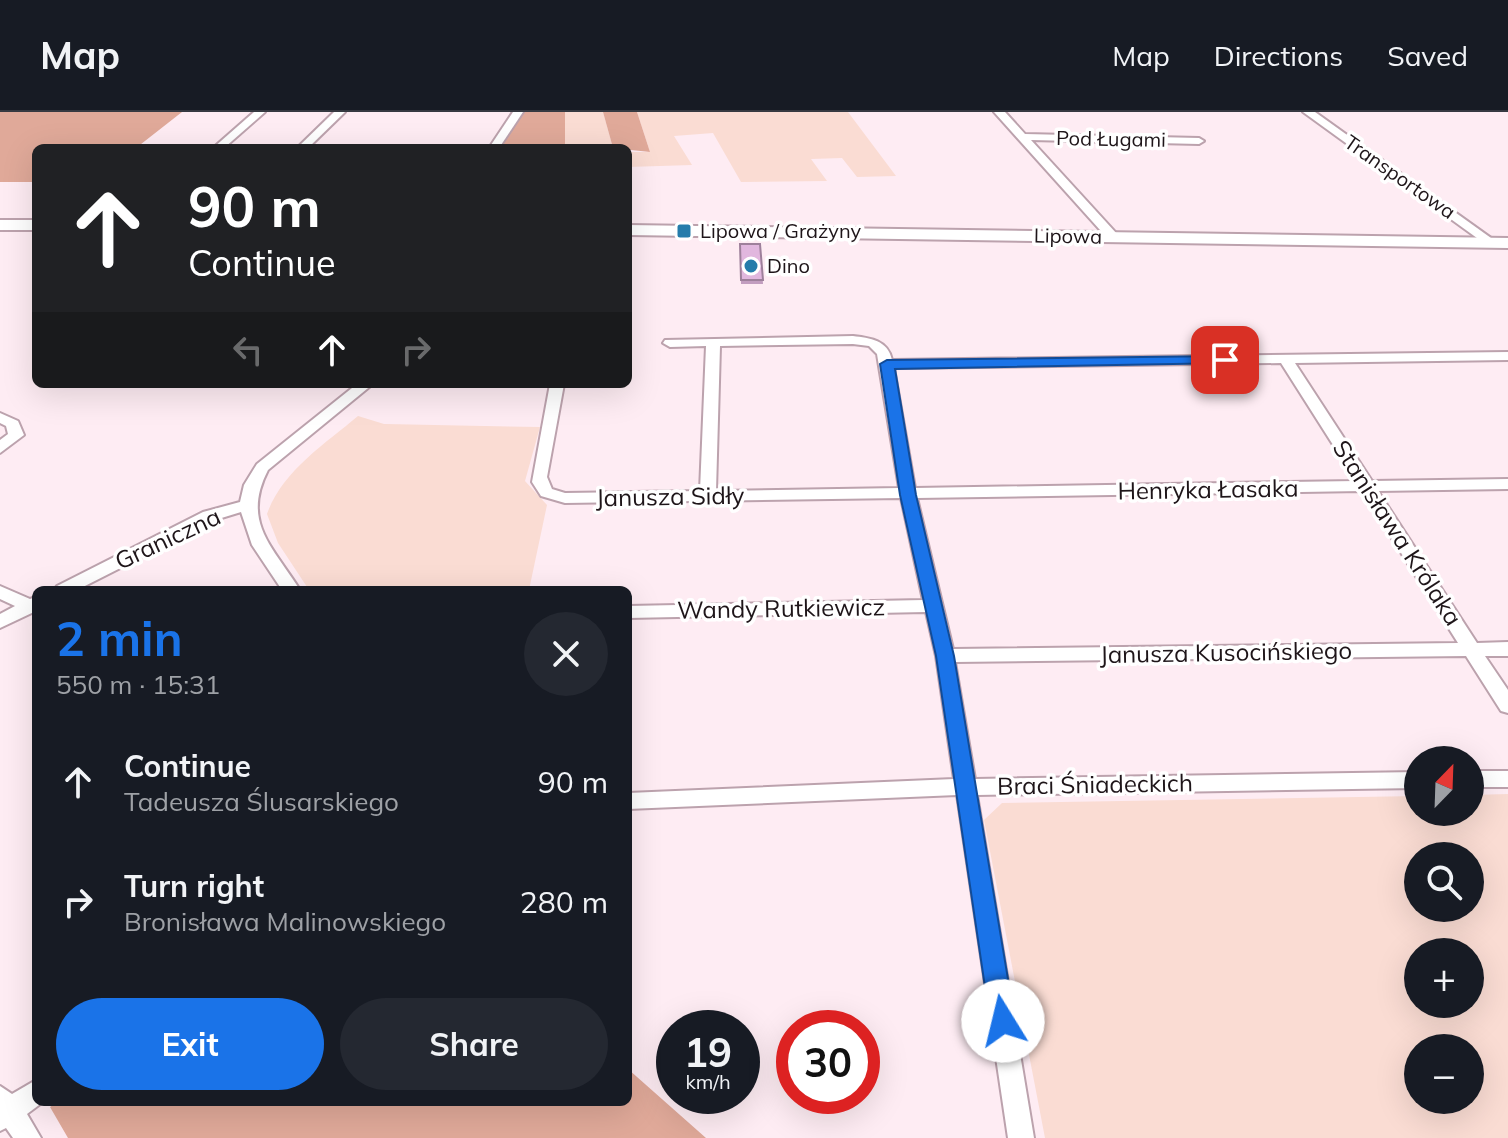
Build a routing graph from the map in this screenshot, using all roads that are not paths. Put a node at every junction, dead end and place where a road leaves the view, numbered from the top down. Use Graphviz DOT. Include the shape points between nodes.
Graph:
graph roads {
  1 [pos="260,112"];
  2 [pos="340,112"];
  3 [pos="518,112"];
  4 [pos="999,112"];
  5 [pos="1308,112"];
  6 [pos="1023,137"];
  7 [pos="1199,141"];
  8 [pos="223,144"];
  9 [pos="306,144"];
  10 [pos="497,144"];
  11 [pos="0,225"];
  12 [pos="32,225"];
  13 [pos="632,230"];
  14 [pos="1113,237"];
  15 [pos="1500,243"];
  16 [pos="713,342"];
  17 [pos="670,343"];
  18 [pos="1508,356"];
  19 [pos="1286,360"];
  20 [pos="887,364"];
  21 [pos="361,388"];
  22 [pos="556,388"];
  23 [pos="0,417"];
  24 [pos="0,448"];
  25 [pos="1508,484"];
  26 [pos="1367,487"];
  27 [pos="908,495"];
  28 [pos="708,497"];
  29 [pos="245,506"];
  30 [pos="71,586"];
  31 [pos="288,586"];
  32 [pos="0,592"];
  33 [pos="32,605"];
  34 [pos="32,606"];
  35 [pos="935,606"];
  36 [pos="632,612"];
  37 [pos="0,622"];
  38 [pos="1508,649"];
  39 [pos="1474,650"];
  40 [pos="945,656"];
  41 [pos="1508,706"];
  42 [pos="1484,779"];
  43 [pos="1508,779"];
  44 [pos="1404,780"];
  45 [pos="965,787"];
  46 [pos="632,801"];
  47 [pos="32,1094"];
  48 [pos="3,1109"];
  49 [pos="28,1138"];
  50 [pos="1021,1138"];
  1 -- 8 [label="street"];
  2 -- 9 [label="street"];
  3 -- 10 [label="street"];
  4 -- 6 [label="street, Pod Ługami"];
  5 -- 15 [label="street, Transportowa"];
  6 -- 7 [label="street, Pod Ługami"];
  6 -- 14 [label="street, Pod Ługami"];
  11 -- 12 [label="main road"];
  13 -- 14 [label="main road, Lipowa"];
  14 -- 15 [label="main road, Lipowa"];
  16 -- 17 [label="street"];
  16 -- 20 [label="street" via="853,340 873,343"];
  16 -- 28 [label="street"];
  18 -- 19 [label="street"];
  19 -- 20 [label="street"];
  19 -- 26 [label="street, Stanisława Królaka"];
  20 -- 27 [label="street"];
  21 -- 29 [label="street, Graniczna" via="262,467"];
  22 -- 28 [label="street, Janusza Sidły" via="539,477 546,494"];
  23 -- 24 [label="street" via="13,424 16,435"];
  25 -- 26 [label="street, Henryka Łasaka"];
  26 -- 27 [label="street, Henryka Łasaka"];
  26 -- 39 [label="street, Stanisława Królaka"];
  27 -- 28 [label="street, Janusza Sidły"];
  27 -- 35 [label="street"];
  29 -- 30 [label="street, Graniczna" via="209,516"];
  29 -- 31 [label="street" via="248,522"];
  32 -- 33 [label="street"];
  34 -- 37 [label="street"];
  35 -- 36 [label="street, Wandy Rutkiewicz"];
  35 -- 40 [label="street"];
  38 -- 39 [label="street, Janusza Kusocińskiego"];
  39 -- 40 [label="street, Janusza Kusocińskiego"];
  39 -- 41 [label="street, Stanisława Królaka"];
  40 -- 45 [label="street"];
  42 -- 43 [label="street"];
  44 -- 45 [label="street, Braci Śniadeckich"];
  45 -- 46 [label="street, Braci Śniadeckich"];
  45 -- 50 [label="street"];
  47 -- 48 [label="street"];
  48 -- 49 [label="street"];
}
